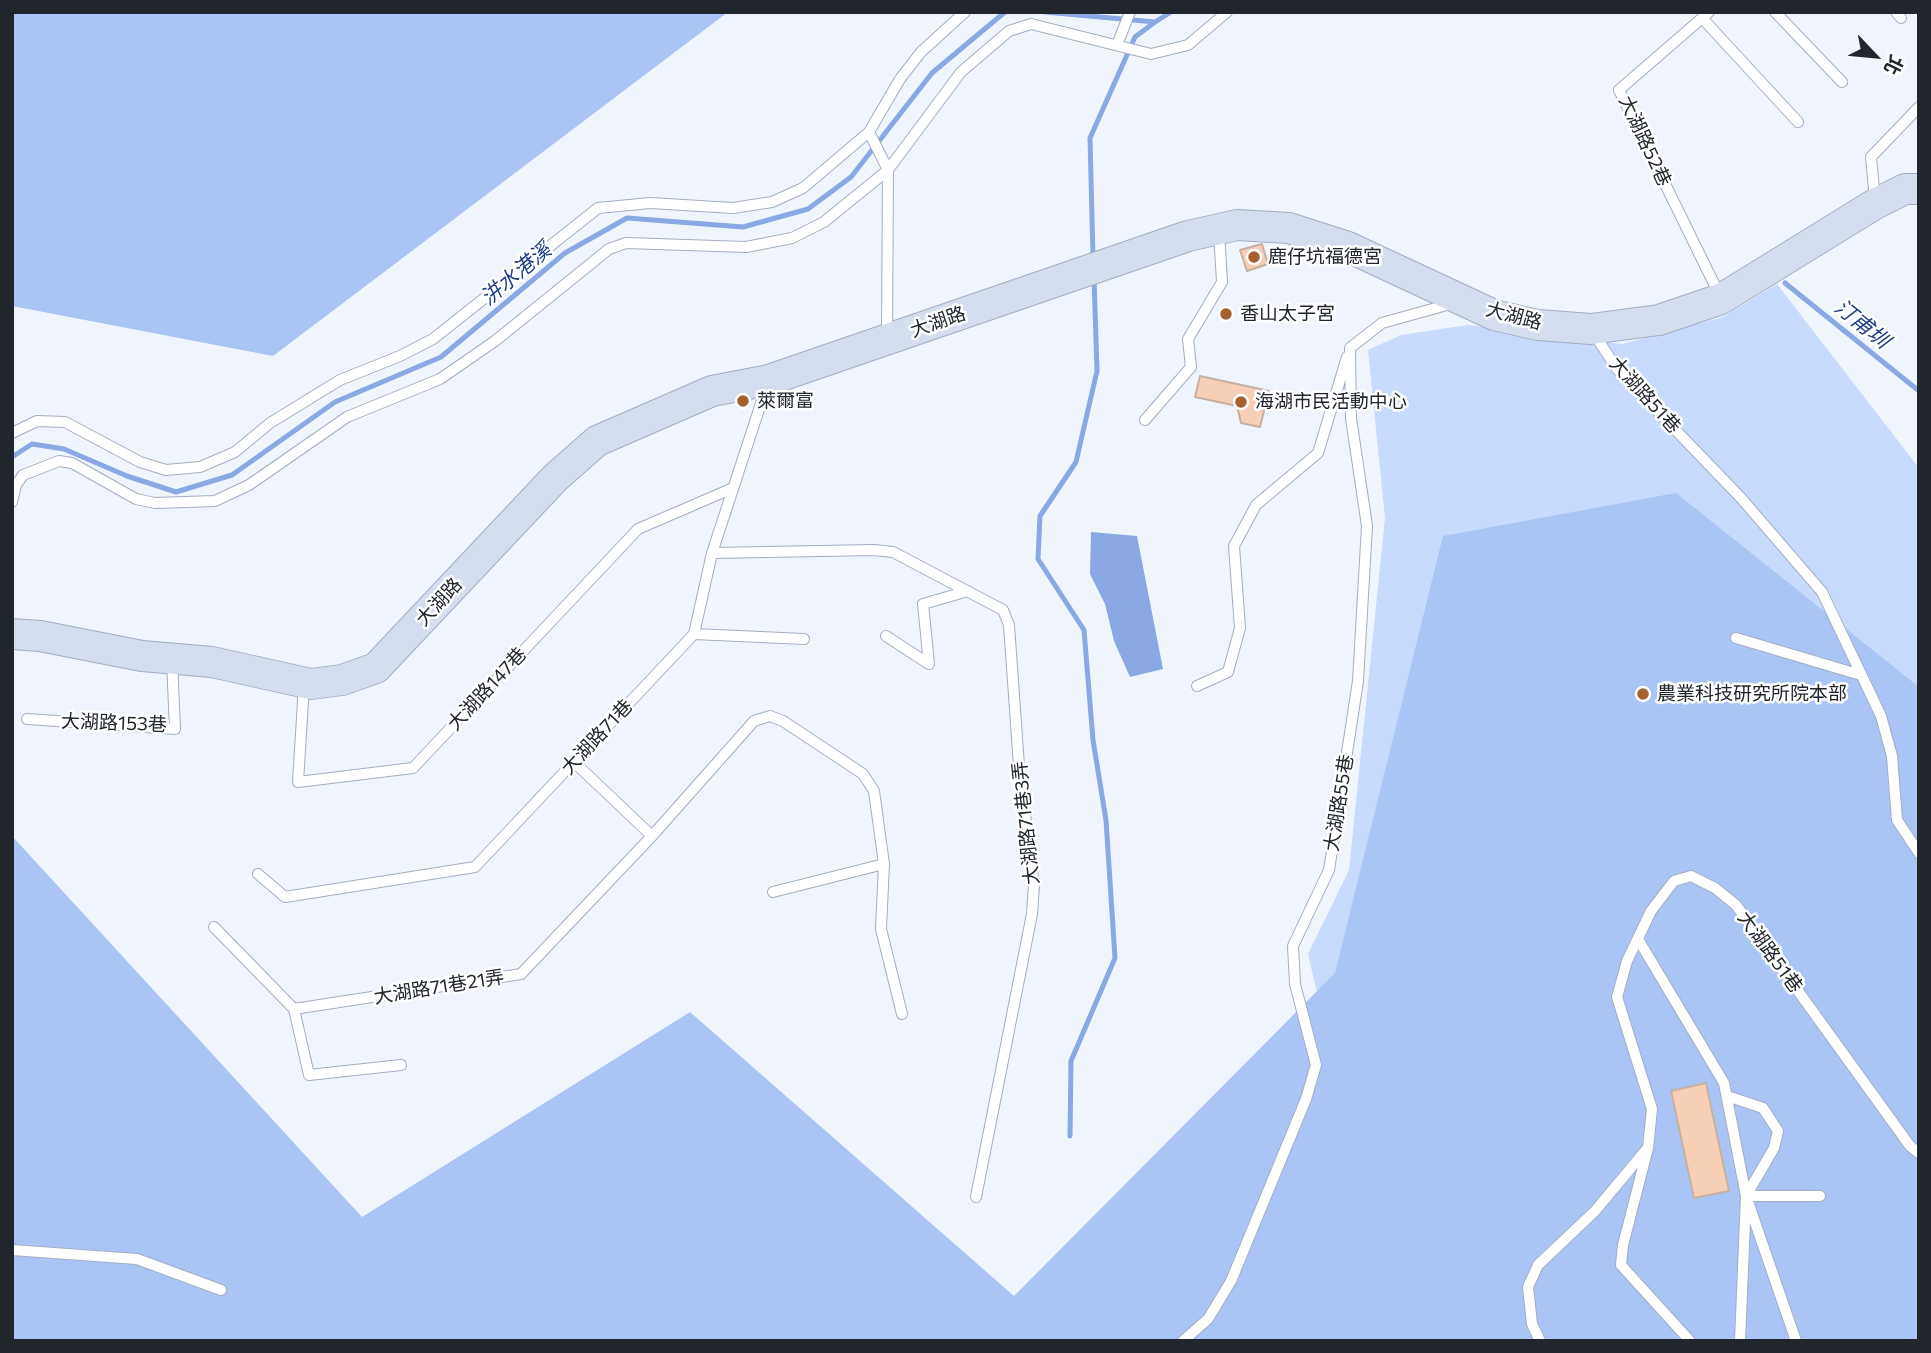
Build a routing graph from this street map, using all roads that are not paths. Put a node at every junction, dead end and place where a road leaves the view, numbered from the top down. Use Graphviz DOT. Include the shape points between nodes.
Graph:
graph roads {
  1 [pos="965,12"];
  2 [pos="1130,12"];
  3 [pos="1227,12"];
  4 [pos="1775,12"];
  5 [pos="1706,15"];
  6 [pos="1117,45"];
  7 [pos="1842,82"];
  8 [pos="1919,107"];
  9 [pos="1798,122"];
  10 [pos="869,132"];
  11 [pos="888,170"];
  12 [pos="1919,188"];
  13 [pos="1875,204"];
  14 [pos="1219,229"];
  15 [pos="1721,299"];
  16 [pos="1464,301"];
  17 [pos="1591,329"];
  18 [pos="887,340"];
  19 [pos="1350,348"];
  20 [pos="769,380"];
  21 [pos="1145,420"];
  22 [pos="12,433"];
  23 [pos="733,488"];
  24 [pos="12,502"];
  25 [pos="712,553"];
  26 [pos="968,591"];
  27 [pos="12,634"];
  28 [pos="694,634"];
  29 [pos="886,636"];
  30 [pos="1736,638"];
  31 [pos="804,639"];
  32 [pos="172,659"];
  33 [pos="1861,675"];
  34 [pos="304,682"];
  35 [pos="1197,685"];
  36 [pos="27,719"];
  37 [pos="574,762"];
  38 [pos="652,836"];
  39 [pos="1919,853"];
  40 [pos="884,864"];
  41 [pos="258,874"];
  42 [pos="773,892"];
  43 [pos="214,927"];
  44 [pos="1638,939"];
  45 [pos="294,1009"];
  46 [pos="902,1014"];
  47 [pos="401,1065"];
  48 [pos="1727,1096"];
  49 [pos="1648,1148"];
  50 [pos="1919,1153"];
  51 [pos="1746,1196"];
  52 [pos="1820,1196"];
  53 [pos="976,1197"];
  54 [pos="12,1250"];
  55 [pos="221,1290"];
  56 [pos="1183,1341"];
  57 [pos="1540,1341"];
  58 [pos="1690,1341"];
  59 [pos="1740,1341"];
  60 [pos="1796,1341"];
  1 -- 10 [label="lane" via="921,52"];
  2 -- 6 [label="lane"];
  3 -- 6 [label="lane" via="1188,45 1151,54"];
  4 -- 7 [label="lane"];
  5 -- 9 [label="lane"];
  5 -- 15 [label="lane, 大湖路52巷" via="1619,90"];
  6 -- 11 [label="lane" via="1031,24 1009,32 961,72"];
  8 -- 13 [label="lane" via="1871,157"];
  10 -- 11 [label="lane"];
  10 -- 22 [label="lane" via="803,188 772,202 733,208 650,203 598,208 433,339 340,380 270,423 235,452 200,467 166,470 141,462 65,422 37,421"];
  11 -- 18 [label="lane"];
  11 -- 24 [label="lane" via="824,222 792,237 746,247 626,243 609,249 440,379 347,417 249,485 215,501 155,503 136,499 72,463 59,461 23,475"];
  12 -- 13 [label="street, 大湖路" via="1905,189"];
  13 -- 15 [label="street, 大湖路"];
  14 -- 16 [label="street, 大湖路" via="1237,225 1289,228 1348,247"];
  14 -- 18 [label="street, 大湖路"];
  14 -- 21 [label="lane" via="1222,282 1188,339 1191,366"];
  15 -- 17 [label="street, 大湖路" via="1659,320"];
  16 -- 17 [label="street, 大湖路" via="1494,315 1538,325"];
  16 -- 19 [label="lane" via="1382,323"];
  17 -- 33 [label="lane, 大湖路51巷" via="1617,369 1741,498 1822,592"];
  18 -- 20 [label="street, 大湖路"];
  19 -- 35 [label="lane" via="1318,453 1256,505 1234,546 1240,628 1228,672"];
  19 -- 56 [label="lane, 大湖路55巷" via="1351,418 1367,526 1358,681 1329,870 1293,946 1296,984 1316,1065 1231,1281 1208,1319"];
  20 -- 23 [label="lane"];
  20 -- 34 [label="street, 大湖路" via="712,391 597,441 555,478 376,668 342,680"];
  23 -- 25 [label="lane"];
  23 -- 34 [label="lane, 大湖路147巷" via="638,529 413,768 298,782"];
  25 -- 26 [label="lane, 大湖路71巷3弄" via="893,552"];
  25 -- 28 [label="lane"];
  26 -- 29 [label="lane" via="923,604 929,664"];
  26 -- 53 [label="lane, 大湖路71巷3弄" via="1003,610 1009,625 1034,886"];
  27 -- 32 [label="street, 大湖路"];
  28 -- 31 [label="lane"];
  28 -- 37 [label="lane, 大湖路71巷"];
  30 -- 33 [label="lane"];
  32 -- 34 [label="street, 大湖路" via="212,662"];
  32 -- 36 [label="lane, 大湖路153巷" via="174,729"];
  33 -- 39 [label="lane, 大湖路51巷" via="1881,716 1892,755 1898,820"];
  37 -- 38 [label="lane"];
  37 -- 41 [label="lane, 大湖路71巷" via="475,867 285,897"];
  38 -- 40 [label="lane, 大湖路71巷21弄" via="754,721 770,716 863,774 874,791"];
  38 -- 45 [label="lane, 大湖路71巷21弄" via="522,974"];
  40 -- 42 [label="lane"];
  40 -- 46 [label="lane, 大湖路71巷21弄" via="881,929"];
  43 -- 45 [label="lane"];
  44 -- 48 [label="lane" via="1724,1083"];
  44 -- 49 [label="lane, 大湖路51巷" via="1617,997 1652,1109"];
  44 -- 50 [label="lane, 大湖路51巷" via="1651,911 1674,881 1691,876 1715,888 1736,905"];
  45 -- 47 [label="lane" via="309,1076"];
  48 -- 51 [label="lane"];
  48 -- 51 [label="lane" via="1763,1108 1778,1131 1774,1148"];
  49 -- 57 [label="lane" via="1595,1211 1538,1265 1528,1287 1532,1324"];
  49 -- 58 [label="lane, 大湖路51巷" via="1621,1265"];
  51 -- 52 [label="lane"];
  51 -- 59 [label="lane"];
  51 -- 60 [label="lane"];
  54 -- 55 [label="lane" via="137,1259"];
}
